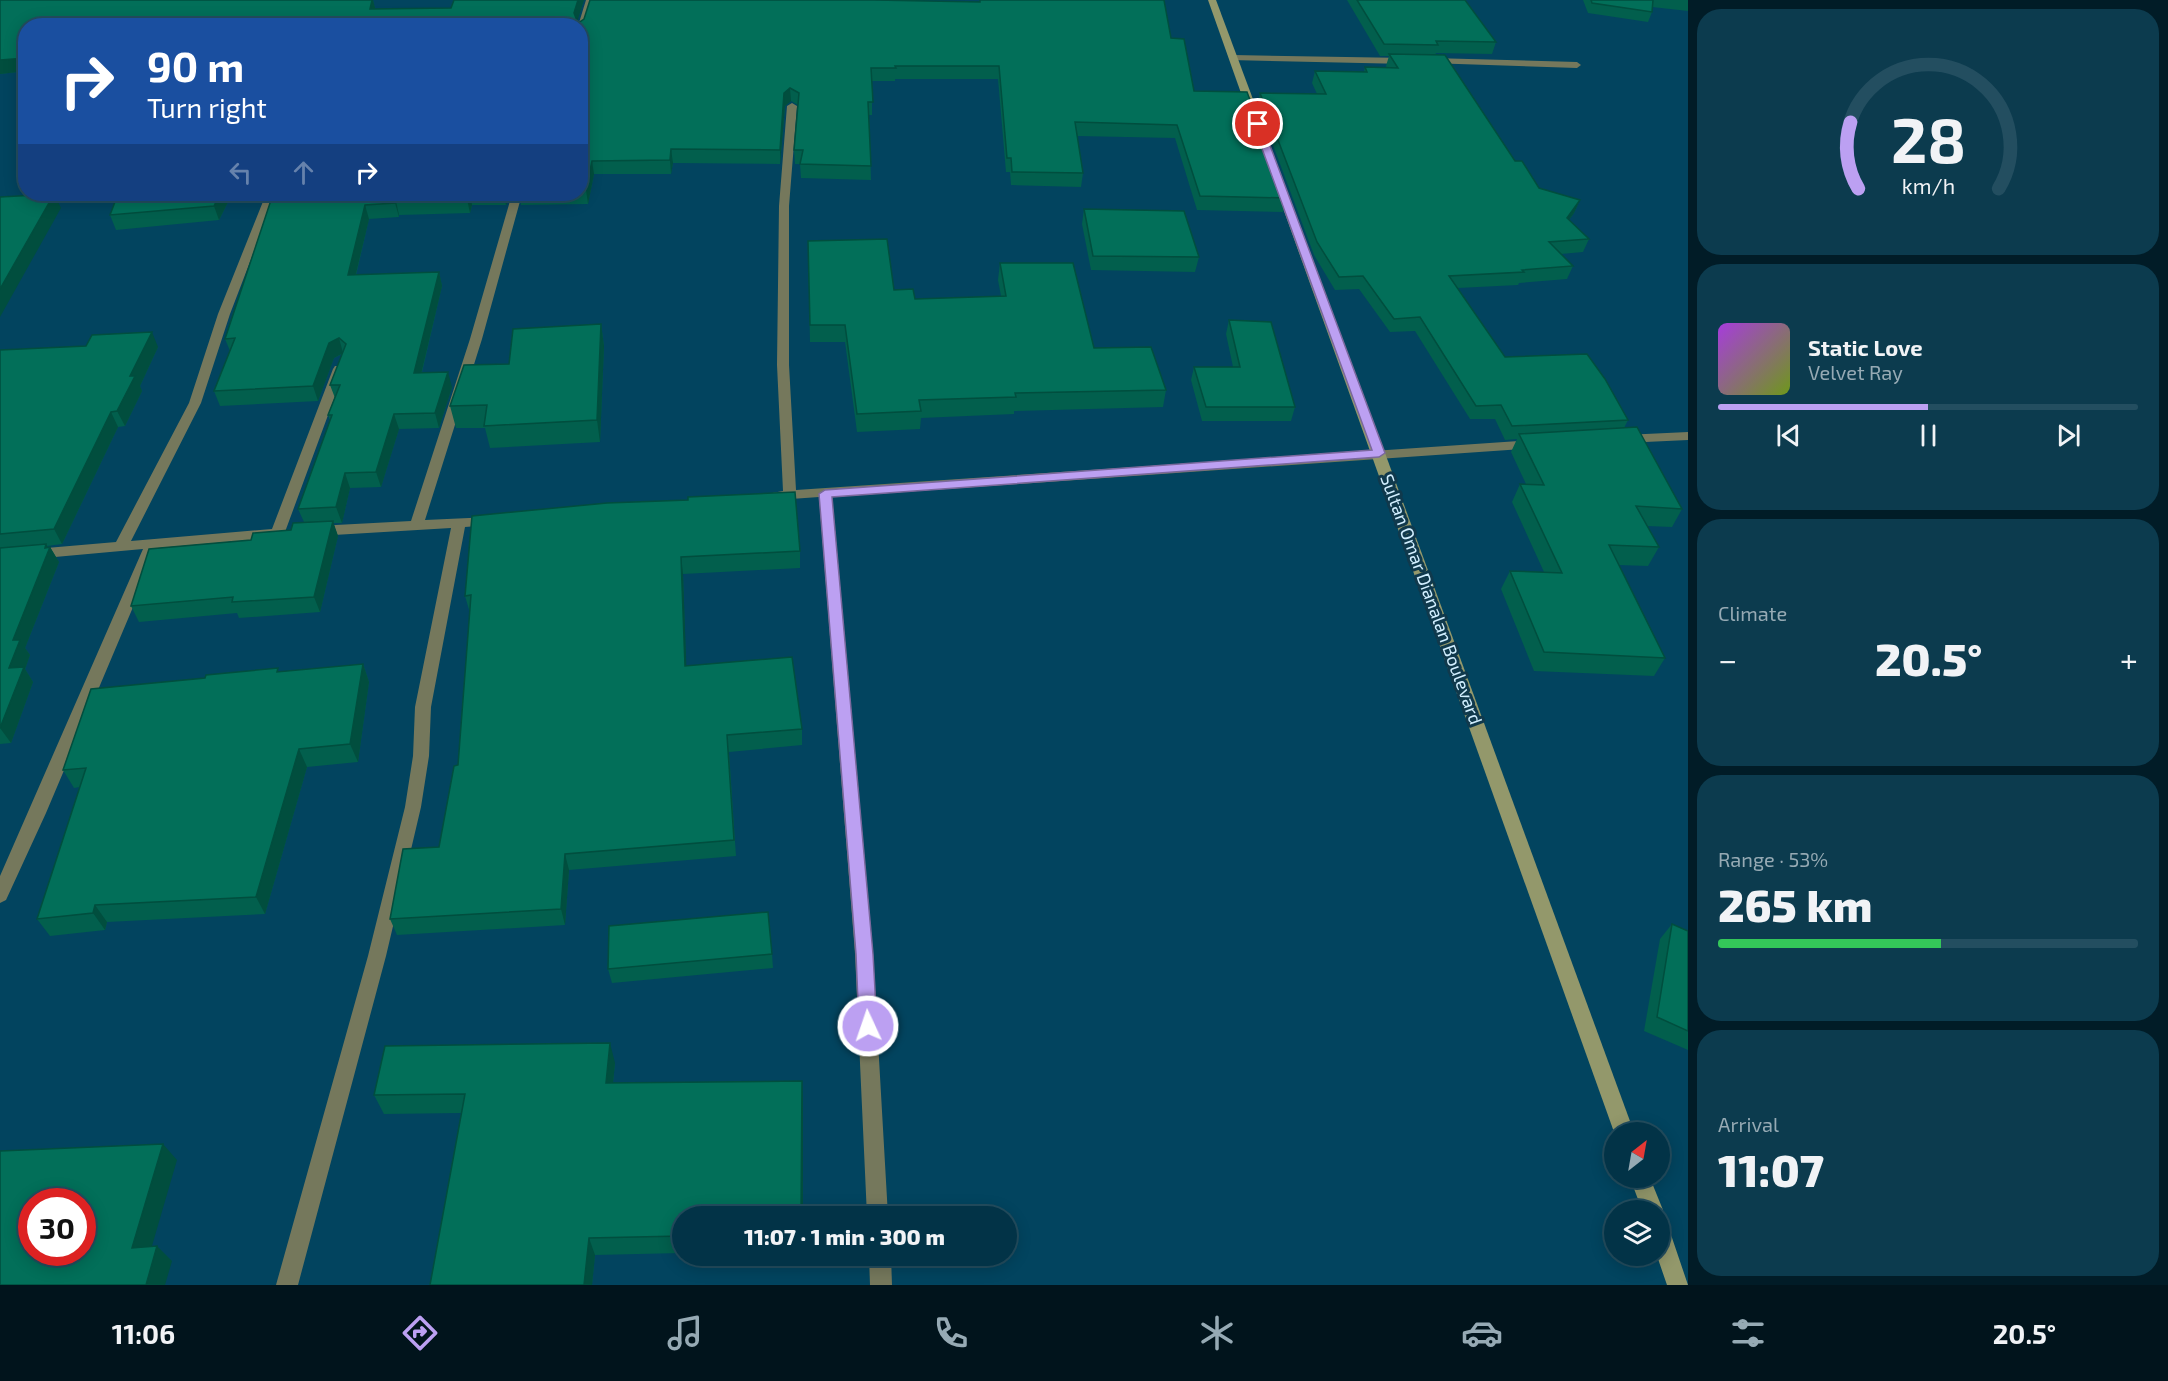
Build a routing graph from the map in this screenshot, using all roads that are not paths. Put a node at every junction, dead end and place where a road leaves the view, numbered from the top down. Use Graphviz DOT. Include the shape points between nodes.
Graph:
graph roads {
  1 [pos="590,0"];
  2 [pos="1212,0"];
  3 [pos="584,18"];
  4 [pos="1233,58"];
  5 [pos="1413,61"];
  6 [pos="1424,61"];
  7 [pos="1577,64"];
  8 [pos="792,106"];
  9 [pos="1258,124"];
  10 [pos="1274,168"];
  11 [pos="268,201"];
  12 [pos="515,201"];
  13 [pos="342,359"];
  14 [pos="1688,435"];
  15 [pos="1605,440"];
  16 [pos="1546,444"];
  17 [pos="1379,453"];
  18 [pos="825,494"];
  19 [pos="790,495"];
  20 [pos="766,497"];
  21 [pos="506,520"];
  22 [pos="459,524"];
  23 [pos="416,526"];
  24 [pos="290,532"];
  25 [pos="152,544"];
  26 [pos="121,546"];
  27 [pos="0,557"];
  28 [pos="0,895"];
  29 [pos="1619,1122"];
  30 [pos="877,1206"];
  31 [pos="1670,1262"];
  32 [pos="881,1266"];
  33 [pos="287,1285"];
  34 [pos="882,1285"];
  35 [pos="1678,1285"];
  1 -- 3 [label="street"];
  2 -- 4 [label="main road"];
  4 -- 5 [label="street"];
  4 -- 9 [label="main road"];
  6 -- 7 [label="street"];
  8 -- 19 [label="street" via="784,206 783,365"];
  10 -- 17 [label="main road, Sultan Omar Dianalan Boulevard"];
  11 -- 26 [label="street" via="224,314 195,403"];
  12 -- 23 [label="street"];
  13 -- 24 [label="street"];
  14 -- 15 [label="street"];
  16 -- 17 [label="street"];
  17 -- 18 [label="street"];
  17 -- 29 [label="main road, Sultan Omar Dianalan Boulevard"];
  18 -- 19 [label="street"];
  18 -- 30 [label="street" via="864,954"];
  19 -- 20 [label="street"];
  21 -- 22 [label="street"];
  22 -- 23 [label="street"];
  22 -- 33 [label="street" via="423,707 413,807 377,956"];
  23 -- 24 [label="street"];
  24 -- 25 [label="street"];
  25 -- 26 [label="street"];
  25 -- 28 [label="street"];
  26 -- 27 [label="street"];
  31 -- 35 [label="main road"];
  32 -- 34 [label="street"];
}
